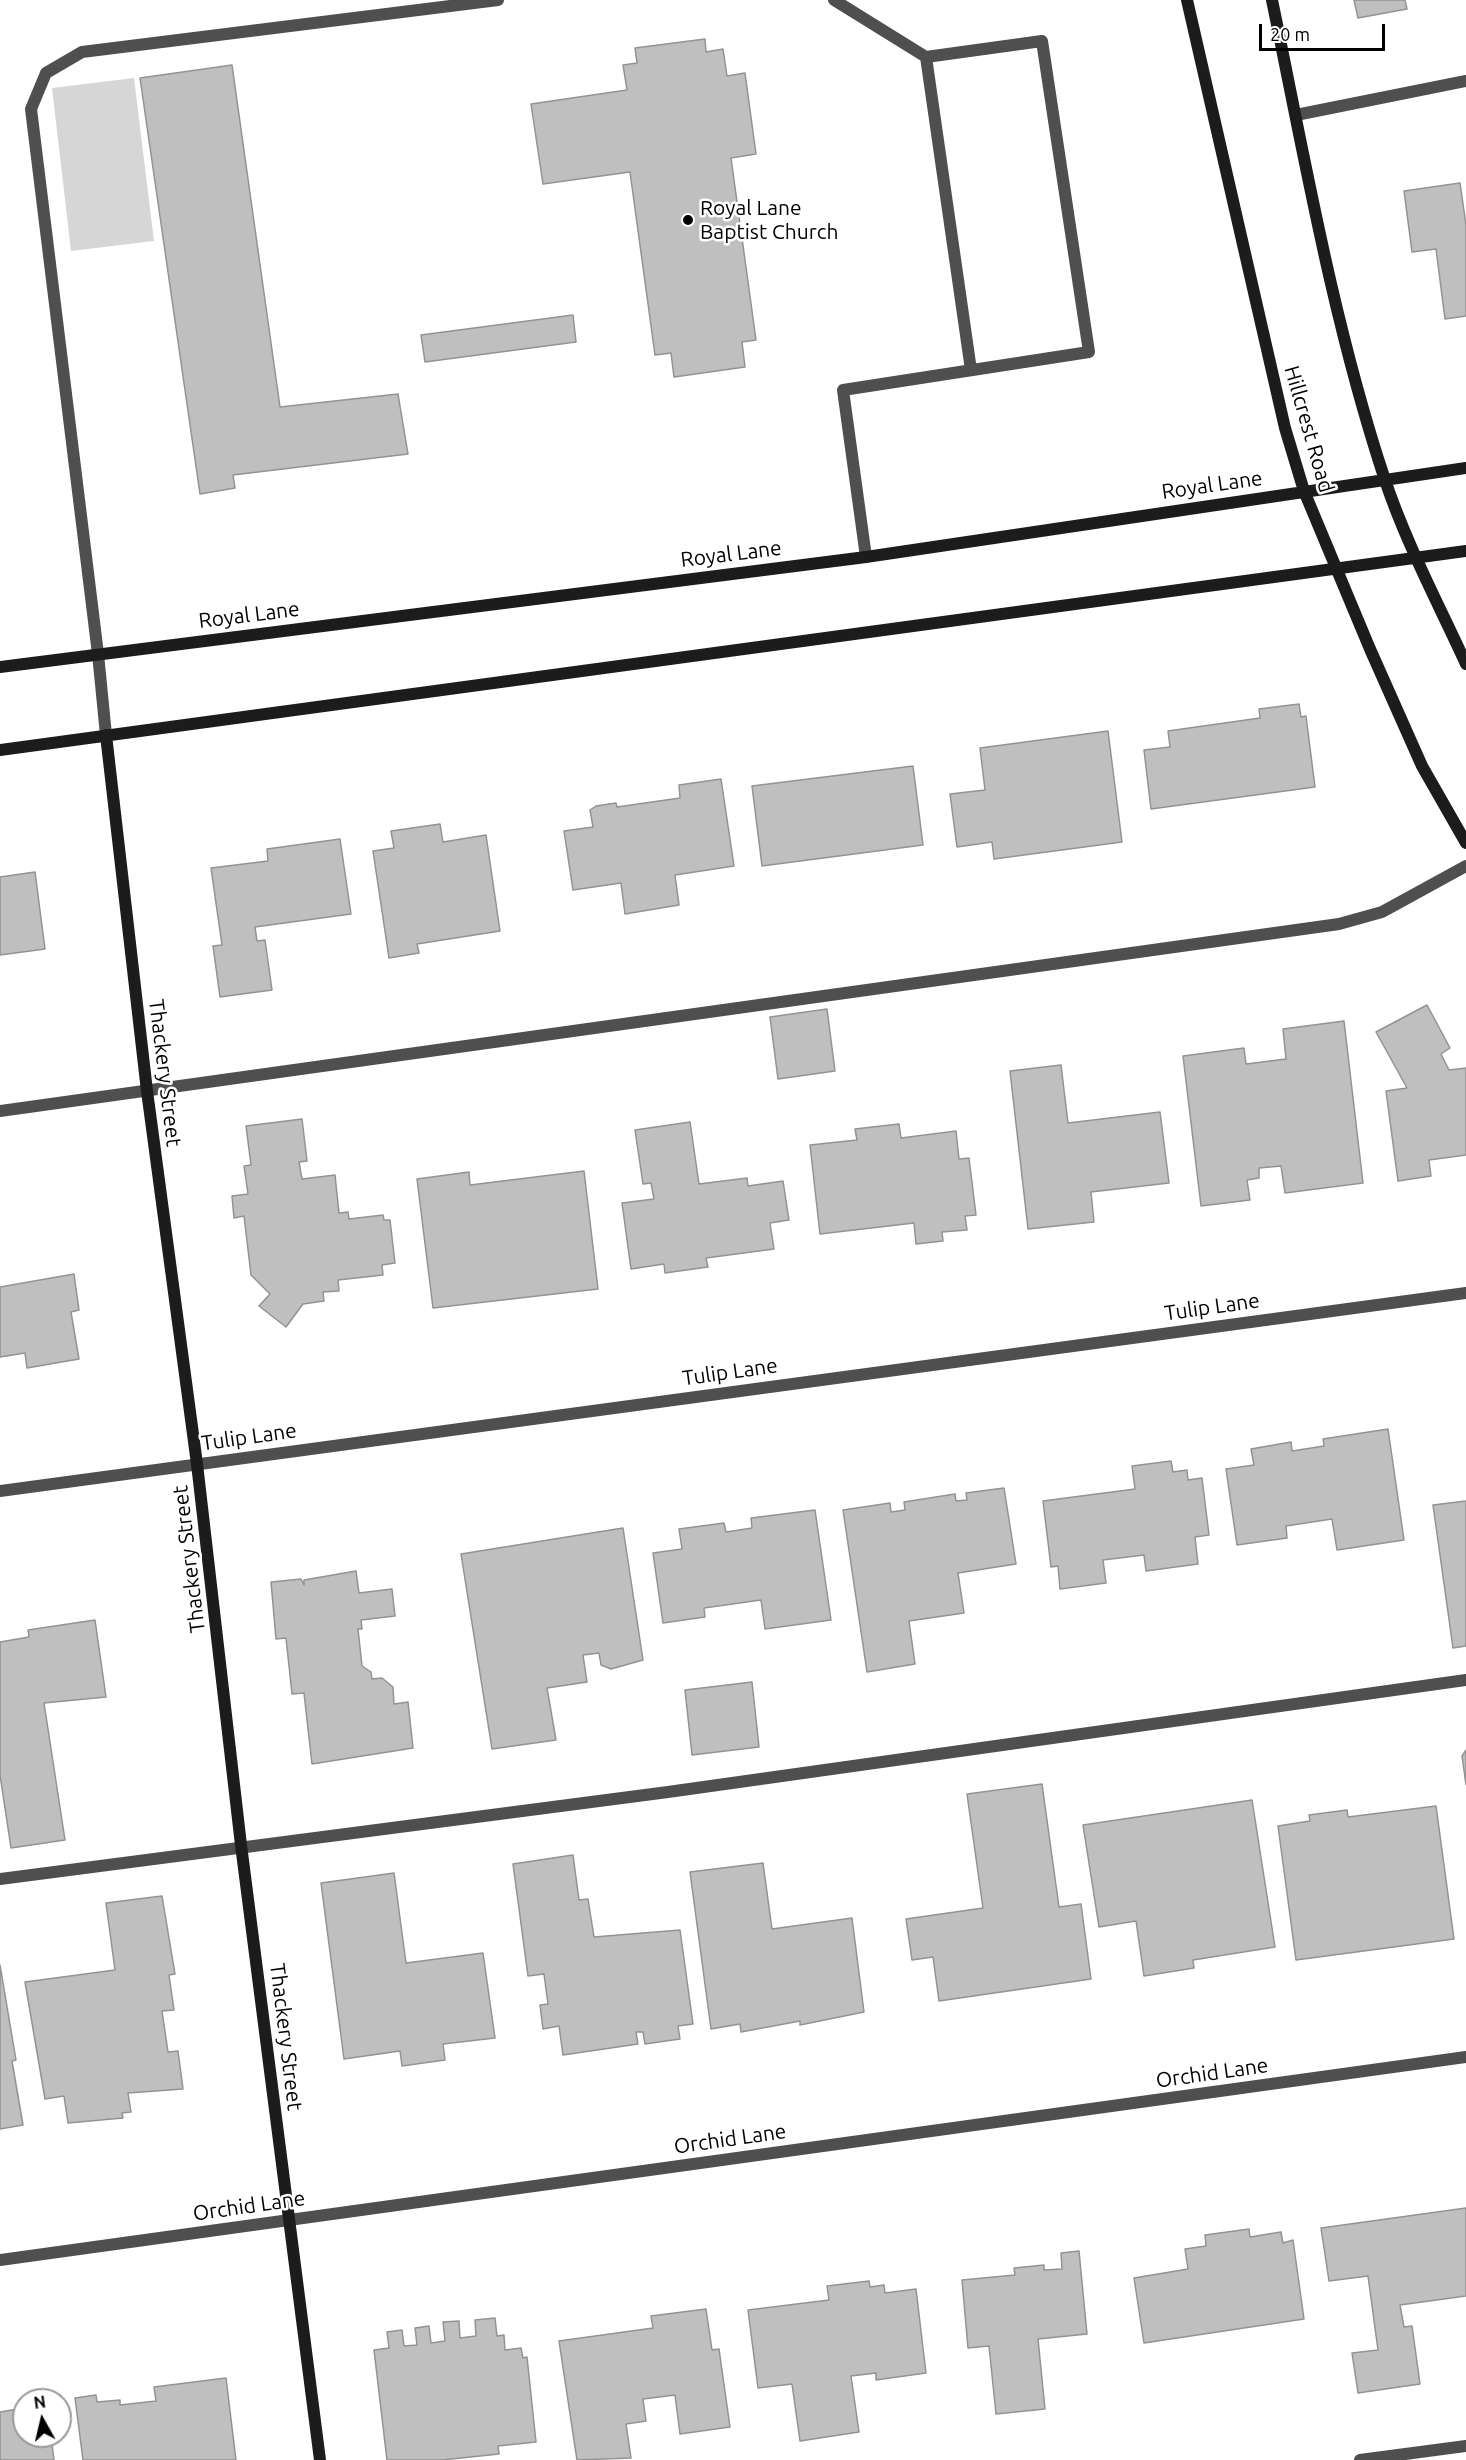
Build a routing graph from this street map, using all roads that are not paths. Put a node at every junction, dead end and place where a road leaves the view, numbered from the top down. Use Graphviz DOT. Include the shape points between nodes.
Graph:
graph roads {
  1 [pos="498,0"];
  2 [pos="834,0"];
  3 [pos="1187,0"];
  4 [pos="1272,0"];
  5 [pos="926,57"];
  6 [pos="1466,81"];
  7 [pos="1296,115"];
  8 [pos="971,370"];
  9 [pos="1466,468"];
  10 [pos="1385,479"];
  11 [pos="1304,491"];
  12 [pos="1466,551"];
  13 [pos="866,557"];
  14 [pos="1419,559"];
  15 [pos="1338,570"];
  16 [pos="98,654"];
  17 [pos="1466,664"];
  18 [pos="0,667"];
  19 [pos="106,735"];
  20 [pos="0,750"];
  21 [pos="1466,843"];
  22 [pos="1466,866"];
  23 [pos="147,1091"];
  24 [pos="0,1111"];
  25 [pos="1466,1293"];
  26 [pos="197,1464"];
  27 [pos="0,1491"];
  28 [pos="1466,1680"];
  29 [pos="241,1845"];
  30 [pos="0,1879"];
  31 [pos="1466,2057"];
  32 [pos="290,2220"];
  33 [pos="0,2260"];
  34 [pos="1466,2446"];
  35 [pos="320,2460"];
  36 [pos="1360,2460"];
  1 -- 16 [label="street, Thackery Street" via="82,52 46,73 31,109"];
  2 -- 5 [label="street"];
  3 -- 11 [label="main road, Hillcrest Road" via="1285,428"];
  4 -- 7 [label="main road"];
  5 -- 8 [label="street"];
  5 -- 8 [label="street" via="1042,41 1089,352"];
  6 -- 7 [label="street"];
  7 -- 10 [label="main road" via="1322,246"];
  8 -- 13 [label="street" via="843,390"];
  9 -- 10 [label="main road, Royal Lane"];
  10 -- 11 [label="main road, Royal Lane"];
  10 -- 14 [label="main road"];
  11 -- 13 [label="main road, Royal Lane"];
  11 -- 15 [label="main road, Hillcrest Road"];
  12 -- 14 [label="main road"];
  13 -- 16 [label="main road, Royal Lane"];
  14 -- 15 [label="main road"];
  14 -- 17 [label="main road"];
  15 -- 19 [label="main road"];
  15 -- 21 [label="main road, Hillcrest Road" via="1422,766"];
  16 -- 18 [label="main road, Royal Lane"];
  16 -- 19 [label="street, Thackery Street"];
  19 -- 20 [label="main road"];
  19 -- 23 [label="main road, Thackery Street"];
  22 -- 23 [label="street" via="1382,912 1339,924"];
  23 -- 24 [label="street"];
  23 -- 26 [label="main road, Thackery Street"];
  25 -- 26 [label="street, Tulip Lane"];
  26 -- 27 [label="street, Tulip Lane"];
  26 -- 29 [label="main road, Thackery Street"];
  28 -- 29 [label="street" via="668,1792"];
  29 -- 30 [label="street"];
  29 -- 32 [label="main road, Thackery Street"];
  31 -- 32 [label="street, Orchid Lane"];
  32 -- 33 [label="street, Orchid Lane"];
  32 -- 35 [label="main road, Thackery Street"];
  34 -- 36 [label="street"];
}
